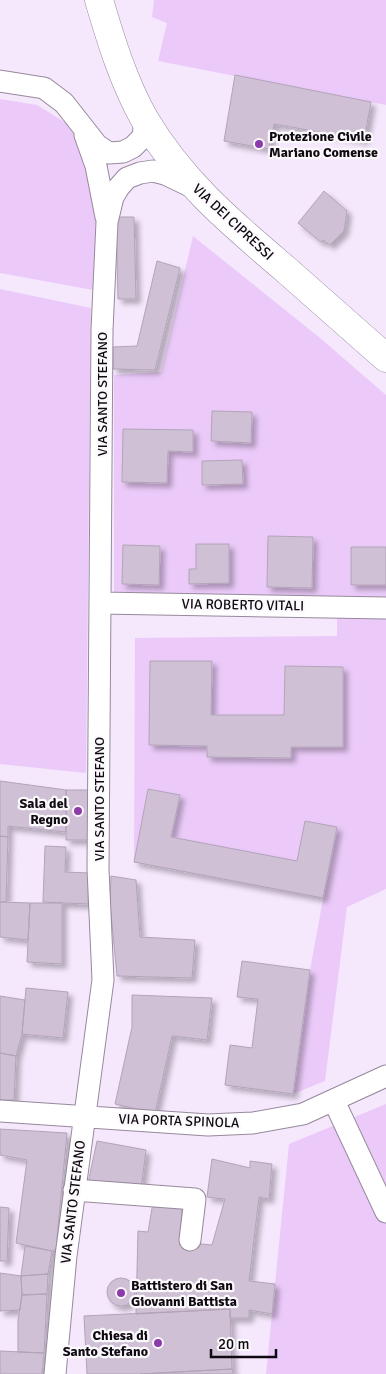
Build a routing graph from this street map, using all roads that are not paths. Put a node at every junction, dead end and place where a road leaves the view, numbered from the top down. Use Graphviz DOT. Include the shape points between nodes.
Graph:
graph roads {
  1 [pos="99,0"];
  2 [pos="112,0"];
  3 [pos="0,81"];
  4 [pos="145,119"];
  5 [pos="81,122"];
  6 [pos="197,190"];
  7 [pos="107,222"];
  8 [pos="386,343"];
  9 [pos="386,358"];
  10 [pos="100,603"];
  11 [pos="386,608"];
  12 [pos="386,1076"];
  13 [pos="334,1101"];
  14 [pos="0,1111"];
  15 [pos="84,1116"];
  16 [pos="74,1190"];
  17 [pos="386,1212"];
  18 [pos="190,1240"];
  19 [pos="55,1374"];
  1 -- 4 [label="main road, VIA DEI CIPRESSI" via="129,89"];
  2 -- 8 [label="main road, VIA DEI CIPRESSI" via="120,32 140,79 158,112 213,187"];
  3 -- 5 [label="street" via="44,88"];
  4 -- 5 [label="street" via="143,136 123,152 109,152 97,145"];
  4 -- 6 [label="main road, VIA DEI CIPRESSI" via="164,150"];
  5 -- 7 [label="street, VIA SANTO STEFANO" via="96,166"];
  6 -- 7 [label="street, VIA SANTO STEFANO" via="165,174 153,171 140,173 119,187"];
  6 -- 9 [label="main road, VIA DEI CIPRESSI"];
  7 -- 10 [label="street, VIA SANTO STEFANO" via="102,330"];
  10 -- 11 [label="street, VIA ROBERTO VITALI"];
  10 -- 15 [label="street, VIA SANTO STEFANO" via="98,869 103,980"];
  12 -- 13 [label="street, VIA PORTA SPINOLA"];
  13 -- 15 [label="street, VIA PORTA SPINOLA" via="294,1117 230,1125"];
  13 -- 17 [label="street"];
  14 -- 15 [label="street, VIA PORTA SPINOLA"];
  15 -- 16 [label="street, VIA SANTO STEFANO"];
  16 -- 18 [label="street" via="195,1199"];
  16 -- 19 [label="street, VIA SANTO STEFANO"];
}
